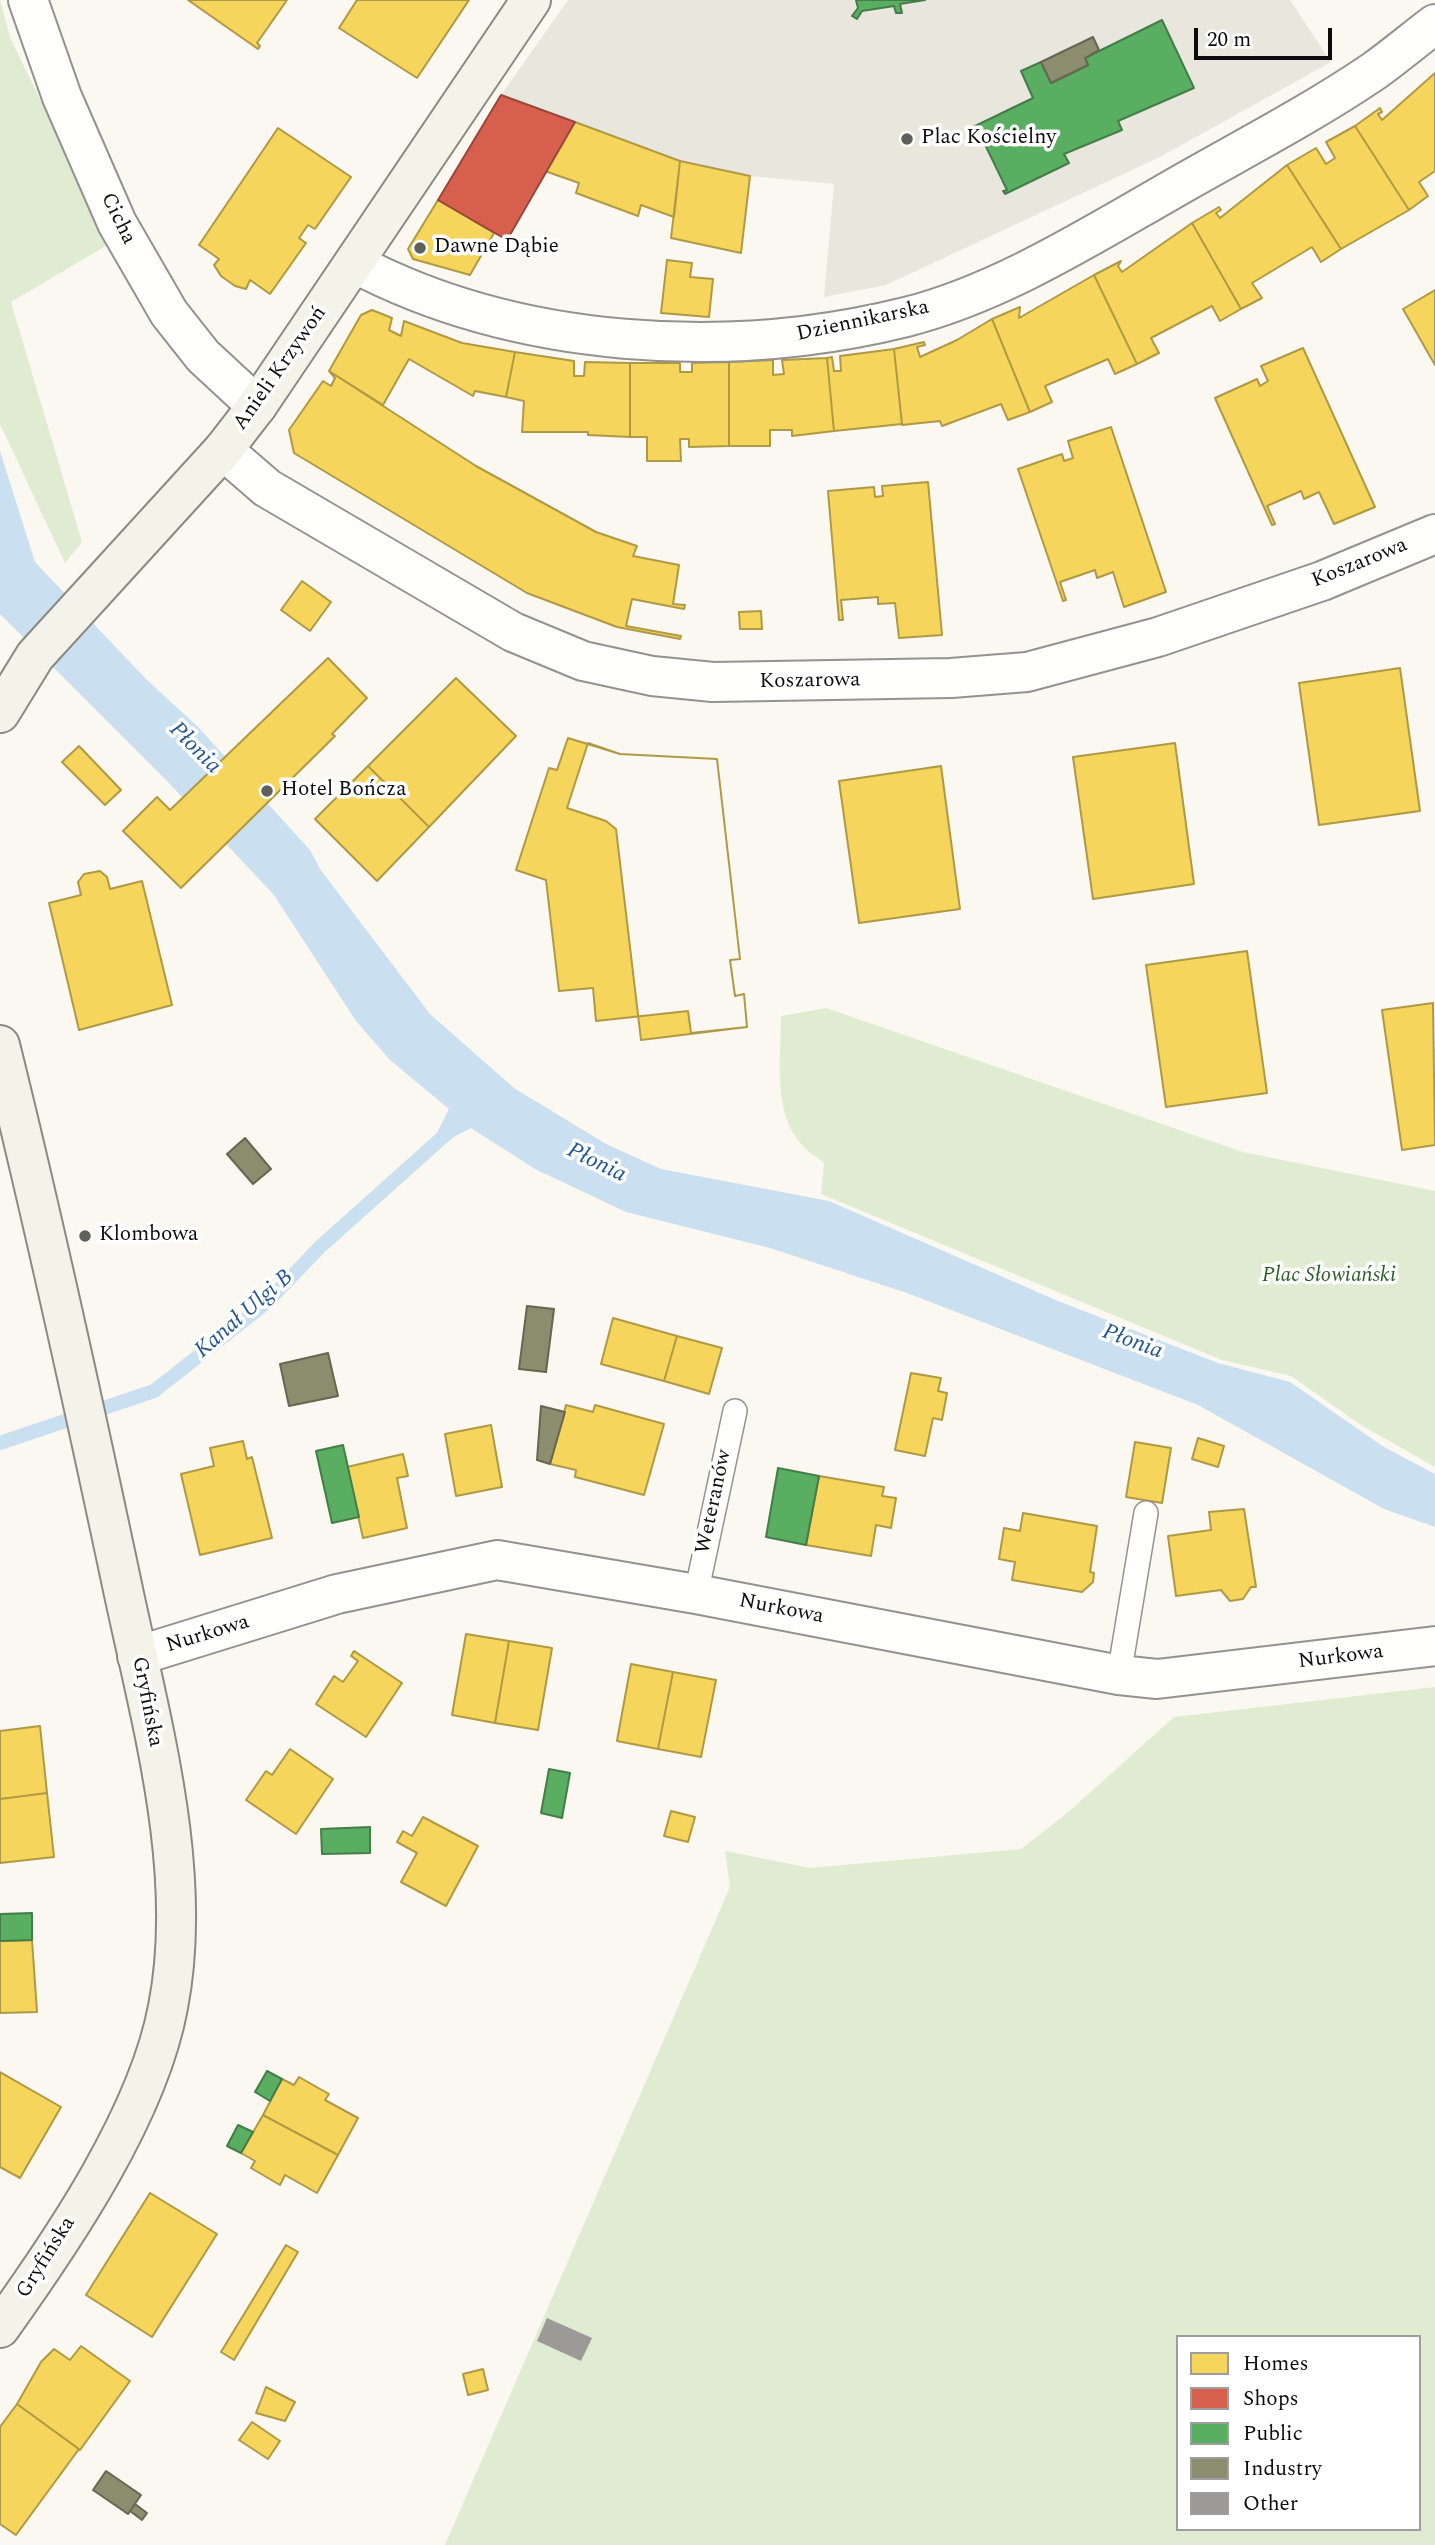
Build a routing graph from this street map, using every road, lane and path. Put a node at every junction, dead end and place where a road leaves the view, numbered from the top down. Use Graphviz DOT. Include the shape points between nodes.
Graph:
graph roads {
  1 [pos="28,0"];
  2 [pos="531,0"];
  3 [pos="1435,24"];
  4 [pos="354,263"];
  5 [pos="257,406"];
  6 [pos="223,450"];
  7 [pos="1435,534"];
  8 [pos="0,713"];
  9 [pos="0,1045"];
  10 [pos="734,1410"];
  11 [pos="1146,1513"];
  12 [pos="696,1594"];
  13 [pos="1435,1646"];
  14 [pos="137,1656"];
  15 [pos="1119,1675"];
  16 [pos="0,2329"];
  1 -- 5 [label="street, Cicha" via="62,97 117,223 169,313 203,356"];
  2 -- 4 [label="street, Anieli Krzywoń"];
  3 -- 4 [label="street, Dziennikarska" via="1374,71 1110,225 972,294 907,317 794,338 727,343 643,340 496,317 389,281"];
  4 -- 5 [label="street, Anieli Krzywoń"];
  5 -- 6 [label="street, Anieli Krzywoń"];
  6 -- 7 [label="street, Koszarowa" via="267,488 513,632 583,661 652,676 713,682 951,678 1027,672 1158,637 1322,581"];
  6 -- 8 [label="street, Anieli Krzywoń" via="35,656"];
  9 -- 14 [label="street, Gryfińska"];
  10 -- 12 [label="lane, Weteranów"];
  11 -- 15 [label="lane"];
  12 -- 14 [label="street, Nurkowa" via="497,1560 337,1594"];
  12 -- 15 [label="street, Nurkowa"];
  13 -- 15 [label="street, Nurkowa" via="1157,1679"];
  14 -- 16 [label="street, Gryfińska" via="175,1861 178,1911 168,2008 135,2106 39,2274"];
}
